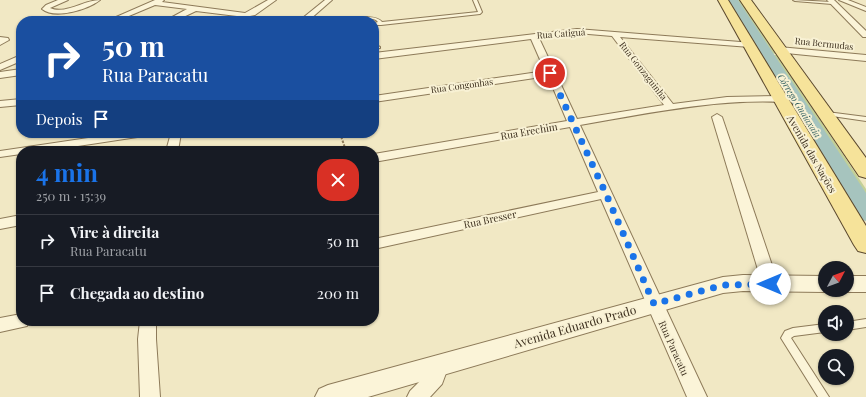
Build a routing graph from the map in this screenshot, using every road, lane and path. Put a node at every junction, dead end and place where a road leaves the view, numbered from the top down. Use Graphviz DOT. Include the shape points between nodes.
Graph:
graph roads {
  1 [pos="65,0"];
  2 [pos="97,0"];
  3 [pos="175,0"];
  4 [pos="273,0"];
  5 [pos="329,0"];
  6 [pos="475,0"];
  7 [pos="723,0"];
  8 [pos="746,0"];
  9 [pos="795,0"];
  10 [pos="842,0"];
  11 [pos="831,1"];
  12 [pos="158,2"];
  13 [pos="196,8"];
  14 [pos="866,9"];
  15 [pos="123,16"];
  16 [pos="179,16"];
  17 [pos="310,16"];
  18 [pos="381,24"];
  19 [pos="614,34"];
  20 [pos="866,35"];
  21 [pos="534,36"];
  22 [pos="0,39"];
  23 [pos="0,43"];
  24 [pos="750,45"];
  25 [pos="779,50"];
  26 [pos="379,55"];
  27 [pos="866,58"];
  28 [pos="16,60"];
  29 [pos="0,67"];
  30 [pos="16,73"];
  31 [pos="550,73"];
  32 [pos="0,75"];
  33 [pos="379,98"];
  34 [pos="780,99"];
  35 [pos="16,102"];
  36 [pos="0,104"];
  37 [pos="671,108"];
  38 [pos="825,114"];
  39 [pos="716,117"];
  40 [pos="866,119"];
  41 [pos="573,123"];
  42 [pos="110,138"];
  43 [pos="56,146"];
  44 [pos="16,152"];
  45 [pos="0,154"];
  46 [pos="379,157"];
  47 [pos="866,172"];
  48 [pos="606,194"];
  49 [pos="16,221"];
  50 [pos="0,224"];
  51 [pos="379,243"];
  52 [pos="866,245"];
  53 [pos="770,284"];
  54 [pos="818,284"];
  55 [pos="854,284"];
  56 [pos="866,284"];
  57 [pos="654,304"];
  58 [pos="16,322"];
  59 [pos="866,323"];
  60 [pos="0,325"];
  61 [pos="854,325"];
  62 [pos="148,326"];
  63 [pos="818,329"];
  64 [pos="440,365"];
  65 [pos="150,397"];
  66 [pos="328,397"];
  67 [pos="417,397"];
  68 [pos="697,397"];
  69 [pos="824,397"];
  1 -- 2 [label="street" via="46,9 66,11"];
  3 -- 12 [label="street"];
  4 -- 13 [label="street" via="248,14"];
  5 -- 17 [label="street"];
  6 -- 18 [label="lane" via="479,13"];
  7 -- 24 [label="main road, Avenida das Nações"];
  8 -- 25 [label="main road"];
  9 -- 11 [label="lane"];
  10 -- 14 [label="street"];
  11 -- 20 [label="street"];
  12 -- 13 [label="street"];
  12 -- 15 [label="street"];
  13 -- 16 [label="street"];
  19 -- 21 [label="street, Rua Catiguá" via="577,31"];
  19 -- 24 [label="street, Rua Catiguá"];
  19 -- 37 [label="street, Rua Gonzaguinha"];
  21 -- 26 [label="street, Rua Catiguá"];
  21 -- 31 [label="street, Rua Paracatu"];
  22 -- 23 [label="street" via="5,40"];
  24 -- 34 [label="main road, Avenida das Nações"];
  25 -- 27 [label="street, Rua Bermudas"];
  25 -- 38 [label="main road"];
  28 -- 29 [label="street"];
  30 -- 32 [label="street"];
  31 -- 33 [label="street, Rua Congonhas"];
  31 -- 41 [label="street, Rua Paracatu"];
  34 -- 37 [label="street, Rua Erechim" via="754,97"];
  34 -- 52 [label="main road, Avenida das Nações"];
  35 -- 36 [label="street"];
  37 -- 41 [label="street, Rua Erechim"];
  38 -- 40 [label="lane"];
  38 -- 47 [label="main road"];
  39 -- 53 [label="street"];
  41 -- 46 [label="street, Rua Erechim"];
  41 -- 48 [label="street, Rua Paracatu"];
  42 -- 43 [label="street"];
  44 -- 45 [label="street"];
  48 -- 51 [label="street, Rua Bresser"];
  48 -- 57 [label="street, Rua Paracatu"];
  49 -- 50 [label="street"];
  53 -- 54 [label="street, Avenida Eduardo Prado"];
  53 -- 57 [label="street, Avenida Eduardo Prado" via="723,285"];
  55 -- 56 [label="street"];
  57 -- 64 [label="street, Avenida Eduardo Prado"];
  57 -- 68 [label="street, Rua Paracatu"];
  58 -- 60 [label="street"];
  59 -- 61 [label="lane"];
  62 -- 65 [label="street"];
  63 -- 69 [label="lane" via="793,332 786,338"];
  64 -- 66 [label="street, Avenida Eduardo Prado"];
  64 -- 67 [label="street" via="435,378"];
}
